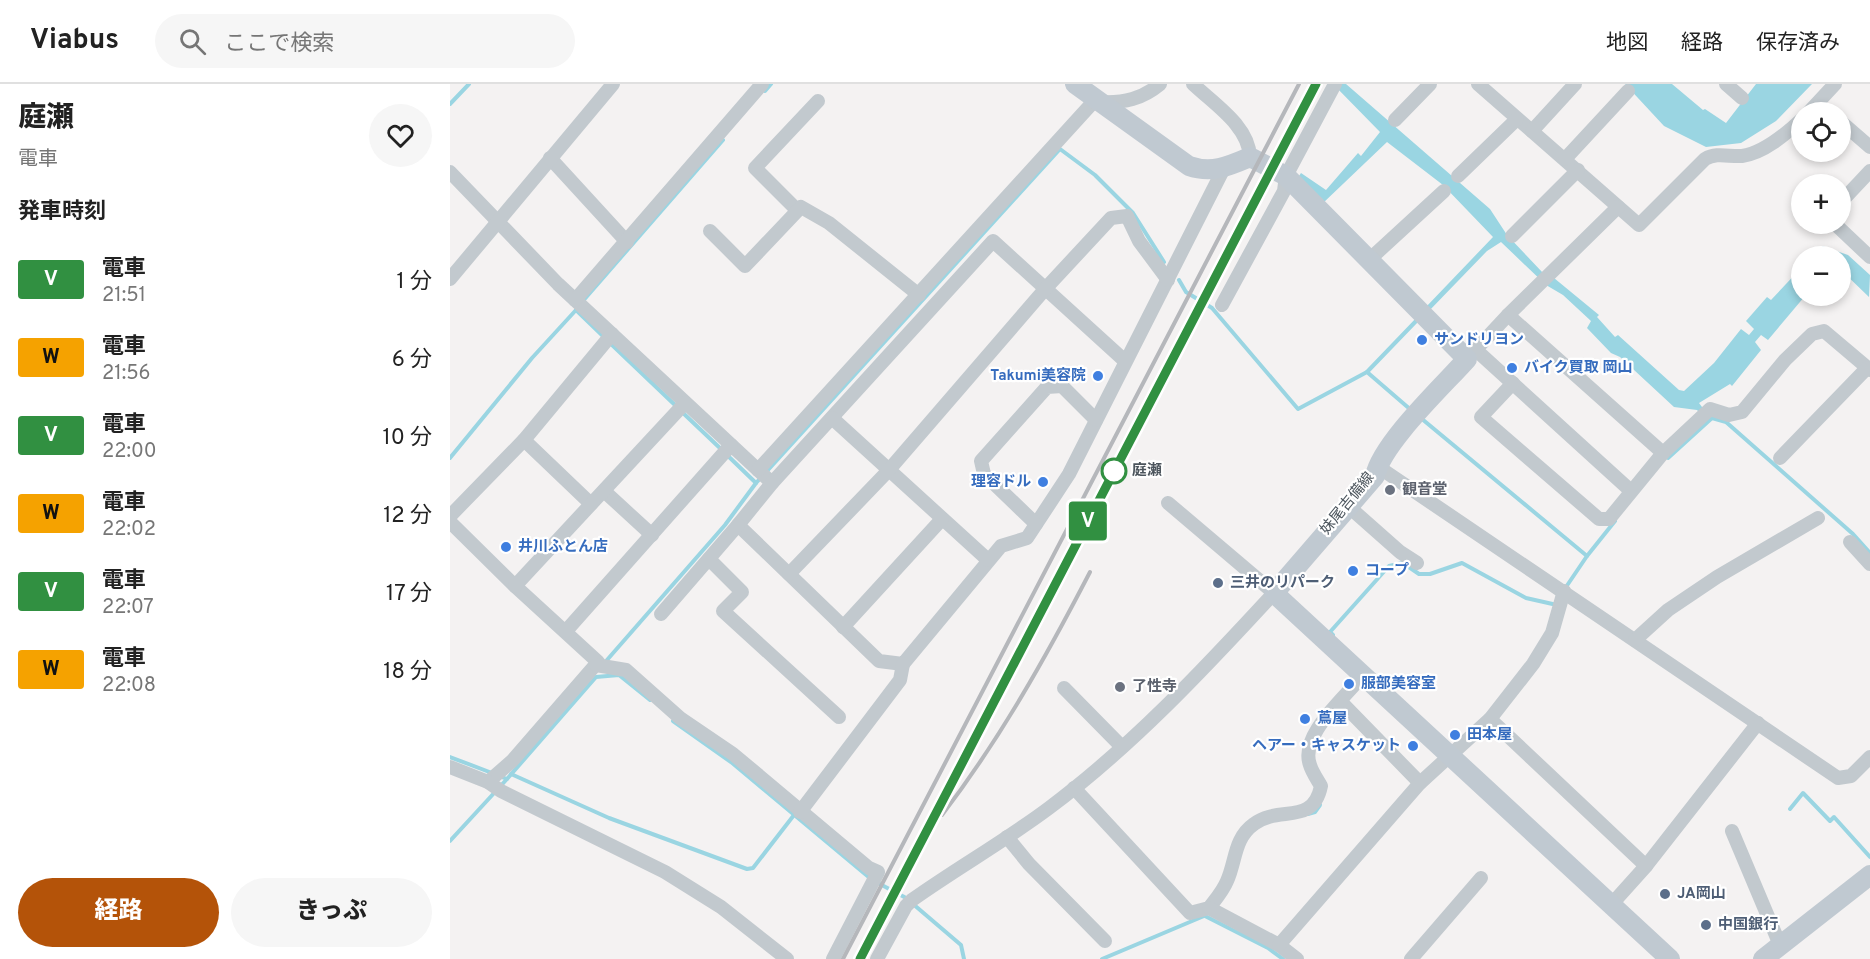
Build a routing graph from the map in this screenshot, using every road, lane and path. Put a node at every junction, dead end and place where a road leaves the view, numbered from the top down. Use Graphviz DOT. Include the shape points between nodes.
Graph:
graph roads {
  1 [pos="613,84"];
  2 [pos="762,84"];
  3 [pos="1075,84"];
  4 [pos="1160,84"];
  5 [pos="1192,84"];
  6 [pos="1430,84"];
  7 [pos="1479,84"];
  8 [pos="1726,84"];
  9 [pos="1835,84"];
  10 [pos="1334,85"];
  11 [pos="1570,86"];
  12 [pos="1628,91"];
  13 [pos="1742,98"];
  14 [pos="1097,100"];
  15 [pos="818,101"];
  16 [pos="1819,102"];
  17 [pos="1517,119"];
  18 [pos="1395,120"];
  19 [pos="1791,128"];
  20 [pos="1532,131"];
  21 [pos="1851,131"];
  22 [pos="1870,147"];
  23 [pos="1250,157"];
  24 [pos="550,158"];
  25 [pos="1564,159"];
  26 [pos="1224,168"];
  27 [pos="1578,170"];
  28 [pos="1870,171"];
  29 [pos="450,172"];
  30 [pos="1286,176"];
  31 [pos="1458,176"];
  32 [pos="1444,191"];
  33 [pos="1851,192"];
  34 [pos="1618,207"];
  35 [pos="798,210"];
  36 [pos="496,221"];
  37 [pos="710,231"];
  38 [pos="1846,234"];
  39 [pos="1512,236"];
  40 [pos="627,242"];
  41 [pos="1870,256"];
  42 [pos="1370,259"];
  43 [pos="450,279"];
  44 [pos="1168,280"];
  45 [pos="1046,288"];
  46 [pos="927,296"];
  47 [pos="579,303"];
  48 [pos="1222,305"];
  49 [pos="1508,315"];
  50 [pos="608,339"];
  51 [pos="1472,355"];
  52 [pos="1125,361"];
  53 [pos="1869,369"];
  54 [pos="1513,382"];
  55 [pos="681,408"];
  56 [pos="832,418"];
  57 [pos="1096,420"];
  58 [pos="524,440"];
  59 [pos="727,449"];
  60 [pos="1663,453"];
  61 [pos="1780,458"];
  62 [pos="1377,466"];
  63 [pos="888,471"];
  64 [pos="764,475"];
  65 [pos="604,491"];
  66 [pos="1631,491"];
  67 [pos="1168,503"];
  68 [pos="591,504"];
  69 [pos="1348,506"];
  70 [pos="450,516"];
  71 [pos="1818,518"];
  72 [pos="942,519"];
  73 [pos="450,522"];
  74 [pos="1036,524"];
  75 [pos="738,525"];
  76 [pos="652,535"];
  77 [pos="1850,542"];
  78 [pos="709,559"];
  79 [pos="988,560"];
  80 [pos="1417,563"];
  81 [pos="1870,564"];
  82 [pos="789,574"];
  83 [pos="515,586"];
  84 [pos="1564,591"];
  85 [pos="1274,593"];
  86 [pos="661,614"];
  87 [pos="843,627"];
  88 [pos="566,631"];
  89 [pos="1635,640"];
  90 [pos="903,664"];
  91 [pos="602,666"];
  92 [pos="1362,676"];
  93 [pos="1064,688"];
  94 [pos="1344,704"];
  95 [pos="839,717"];
  96 [pos="1490,718"];
  97 [pos="1758,723"];
  98 [pos="1122,747"];
  99 [pos="1449,756"];
  100 [pos="1870,758"];
  101 [pos="450,766"];
  102 [pos="495,782"];
  103 [pos="1420,783"];
  104 [pos="1074,788"];
  105 [pos="800,812"];
  106 [pos="1732,831"];
  107 [pos="1007,837"];
  108 [pos="1646,866"];
  109 [pos="1870,875"];
  110 [pos="1480,878"];
  111 [pos="1611,905"];
  112 [pos="1214,911"];
  113 [pos="1105,941"];
  114 [pos="1279,945"];
  115 [pos="1780,945"];
  116 [pos="787,959"];
  117 [pos="833,959"];
  118 [pos="877,959"];
  119 [pos="1297,959"];
  120 [pos="1411,959"];
  121 [pos="1670,959"];
  122 [pos="1763,959"];
  1 -- 24 [label="street"];
  2 -- 40 [label="street"];
  3 -- 14 [label="main road"];
  4 -- 14 [label="street" via="1137,98 1117,103"];
  5 -- 23 [label="street" via="1239,128"];
  6 -- 18 [label="street"];
  7 -- 17 [label="street"];
  8 -- 13 [label="street"];
  9 -- 16 [label="street"];
  10 -- 30 [label="street"];
  11 -- 20 [label="street"];
  12 -- 25 [label="street"];
  14 -- 26 [label="main road" via="1189,166 1203,171"];
  14 -- 46 [label="street"];
  15 -- 35 [label="street" via="755,168"];
  17 -- 20 [label="street"];
  17 -- 31 [label="street"];
  19 -- 34 [label="street" via="1755,152 1705,159 1639,225"];
  20 -- 25 [label="street"];
  21 -- 22 [label="street"];
  23 -- 26 [label="main road"];
  23 -- 30 [label="main road"];
  24 -- 36 [label="street"];
  24 -- 40 [label="street"];
  25 -- 27 [label="street"];
  26 -- 44 [label="street"];
  27 -- 34 [label="street"];
  27 -- 39 [label="street"];
  28 -- 33 [label="street"];
  29 -- 36 [label="street"];
  30 -- 42 [label="main road"];
  30 -- 48 [label="street" via="1284,191"];
  32 -- 42 [label="street"];
  34 -- 49 [label="street"];
  35 -- 37 [label="street" via="745,266"];
  35 -- 46 [label="street" via="801,207 830,223"];
  36 -- 43 [label="street"];
  36 -- 47 [label="street"];
  38 -- 41 [label="street"];
  40 -- 47 [label="street"];
  42 -- 51 [label="main road"];
  44 -- 45 [label="street" via="1126,216 1111,218"];
  44 -- 52 [label="street"];
  45 -- 46 [label="street" via="993,241"];
  45 -- 52 [label="street"];
  45 -- 63 [label="street"];
  46 -- 56 [label="street"];
  46 -- 64 [label="street"];
  47 -- 50 [label="street"];
  49 -- 51 [label="street"];
  49 -- 60 [label="street"];
  50 -- 55 [label="street"];
  50 -- 58 [label="street"];
  51 -- 54 [label="street"];
  51 -- 62 [label="main road, 妹尾吉備線" via="1406,427"];
  52 -- 57 [label="street"];
  53 -- 60 [label="street" via="1824,331 1812,334 1742,412 1729,415 1710,409"];
  53 -- 61 [label="street"];
  54 -- 66 [label="street"];
  54 -- 66 [label="street" via="1481,417 1599,519 1610,519"];
  55 -- 59 [label="street"];
  55 -- 65 [label="street"];
  56 -- 63 [label="street"];
  56 -- 64 [label="street"];
  57 -- 74 [label="street" via="1069,474"];
  57 -- 74 [label="street" via="1062,386 1047,387 981,461 984,474"];
  58 -- 68 [label="street"];
  58 -- 70 [label="street"];
  59 -- 64 [label="street"];
  59 -- 76 [label="street"];
  60 -- 66 [label="street"];
  62 -- 69 [label="main road, 妹尾吉備線" via="1375,476"];
  62 -- 84 [label="street"];
  63 -- 72 [label="street"];
  63 -- 82 [label="street"];
  64 -- 75 [label="street"];
  65 -- 68 [label="street"];
  65 -- 76 [label="street"];
  67 -- 85 [label="street"];
  68 -- 83 [label="street"];
  69 -- 80 [label="street"];
  69 -- 85 [label="main road, 妹尾吉備線"];
  71 -- 89 [label="street" via="1668,610"];
  72 -- 79 [label="street"];
  72 -- 87 [label="street"];
  73 -- 83 [label="street"];
  74 -- 79 [label="street" via="1027,538 1001,546"];
  75 -- 78 [label="street"];
  75 -- 82 [label="street"];
  76 -- 88 [label="street"];
  77 -- 81 [label="street"];
  78 -- 86 [label="street"];
  78 -- 95 [label="street" via="742,591 723,611"];
  79 -- 90 [label="street"];
  82 -- 87 [label="street"];
  83 -- 88 [label="street"];
  84 -- 89 [label="street"];
  84 -- 96 [label="street" via="1552,633"];
  85 -- 92 [label="main road"];
  85 -- 98 [label="street" via="1194,680"];
  87 -- 90 [label="street" via="879,661"];
  88 -- 91 [label="street"];
  89 -- 97 [label="street"];
  90 -- 105 [label="street" via="900,680"];
  91 -- 102 [label="street"];
  91 -- 105 [label="street" via="626,670 680,718 733,754"];
  92 -- 94 [label="street"];
  92 -- 99 [label="main road"];
  93 -- 98 [label="street"];
  94 -- 103 [label="street"];
  94 -- 112 [label="street" via="1312,735 1309,764 1321,786 1313,806 1257,821 1245,831"];
  96 -- 99 [label="street"];
  96 -- 108 [label="street"];
  97 -- 100 [label="street" via="1838,778 1851,776"];
  97 -- 108 [label="street"];
  98 -- 104 [label="street"];
  99 -- 103 [label="street"];
  99 -- 111 [label="main road"];
  101 -- 102 [label="street"];
  102 -- 116 [label="street" via="674,877 721,906"];
  103 -- 114 [label="street"];
  104 -- 107 [label="street"];
  104 -- 112 [label="street" via="1190,913"];
  105 -- 117 [label="street" via="878,872"];
  106 -- 115 [label="street"];
  107 -- 113 [label="street"];
  107 -- 118 [label="street" via="910,902"];
  108 -- 111 [label="street"];
  109 -- 115 [label="main road"];
  110 -- 120 [label="street"];
  111 -- 121 [label="main road"];
  112 -- 114 [label="street"];
  114 -- 119 [label="street"];
  115 -- 122 [label="main road"];
}
